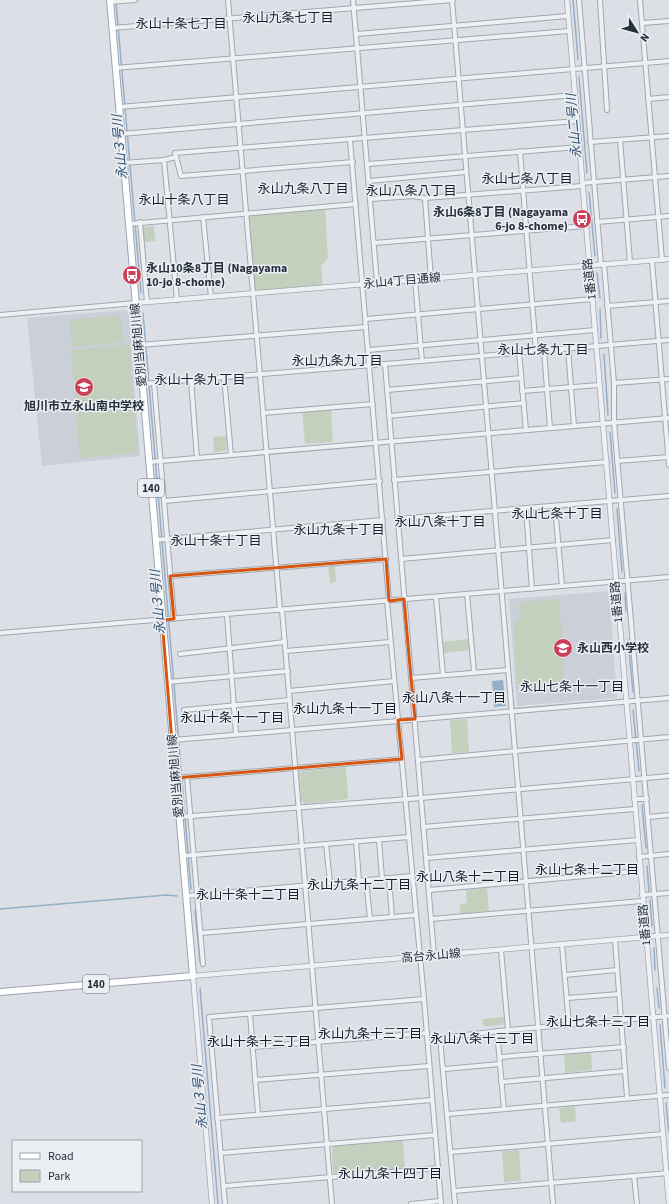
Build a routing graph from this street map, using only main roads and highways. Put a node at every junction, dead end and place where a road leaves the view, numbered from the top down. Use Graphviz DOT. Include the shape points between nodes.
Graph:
graph roads {
  1 [pos="113,1"];
  2 [pos="0,992"];
  1 -- 2 [label="main road, 愛別当麻旭川線 / 140" via="127,163 135,223 135,303 148,384 162,539 162,620 185,817 188,856 186,896 193,976"];
}
